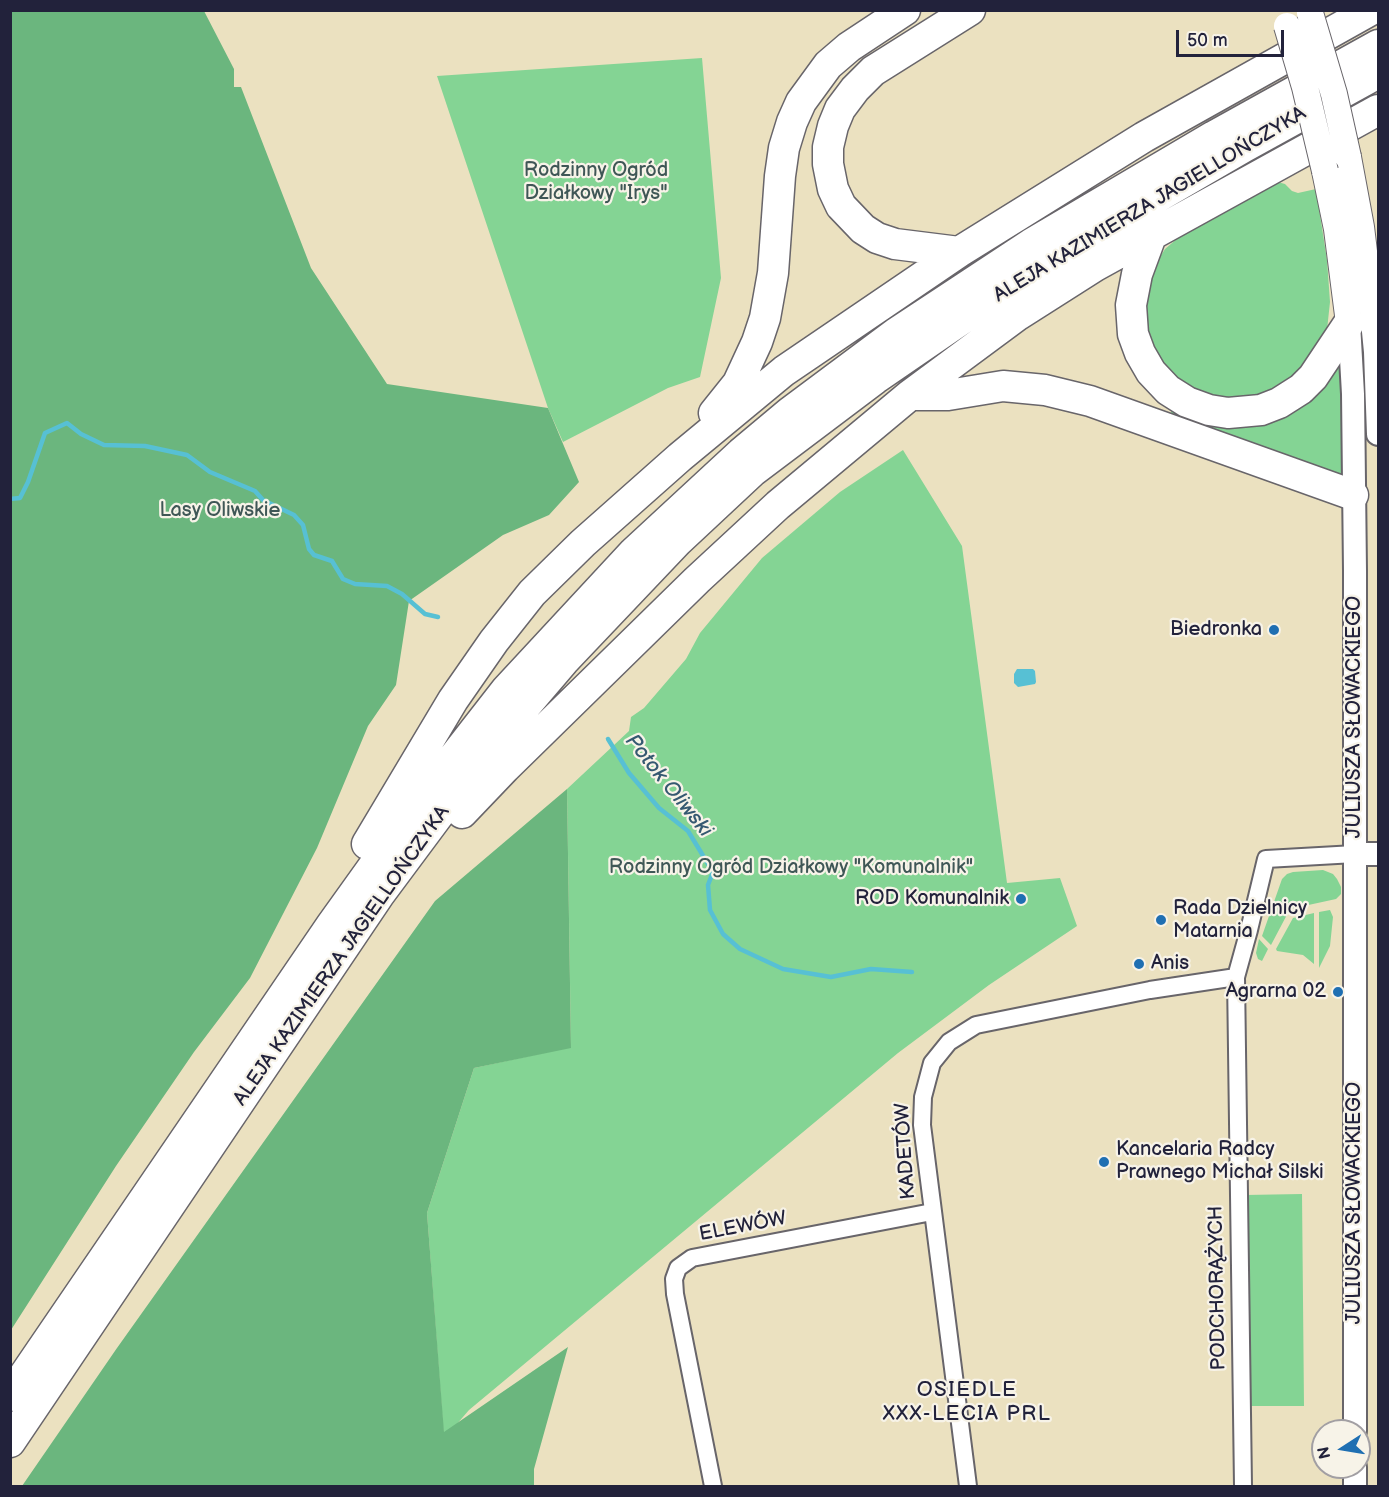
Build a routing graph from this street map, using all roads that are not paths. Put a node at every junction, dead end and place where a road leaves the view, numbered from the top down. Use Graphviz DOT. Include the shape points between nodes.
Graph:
graph roads {
  1 [pos="905,10"];
  2 [pos="970,10"];
  3 [pos="1371,10"];
  4 [pos="1310,12"];
  5 [pos="1284,18"];
  6 [pos="1378,45"];
  7 [pos="1378,73"];
  8 [pos="1378,110"];
  9 [pos="1151,236"];
  10 [pos="959,252"];
  11 [pos="1374,302"];
  12 [pos="1348,323"];
  13 [pos="910,395"];
  14 [pos="1378,434"];
  15 [pos="680,457"];
  16 [pos="1353,495"];
  17 [pos="1355,854"];
  18 [pos="1378,854"];
  19 [pos="332,924"];
  20 [pos="1236,977"];
  21 [pos="285,1036"];
  22 [pos="932,1212"];
  23 [pos="10,1396"];
  24 [pos="1355,1419"];
  25 [pos="10,1442"];
  26 [pos="713,1486"];
  27 [pos="968,1486"];
  28 [pos="1243,1486"];
  1 -- 15 [label="highway" via="828,64 801,102 784,148 773,273 757,342 738,383 682,447"];
  2 -- 10 [label="highway" via="873,71 840,109 828,147 833,189 841,206 863,229 895,244"];
  3 -- 10 [label="highway" via="1144,137"];
  4 -- 11 [label="main road, bridge" via="1348,157"];
  5 -- 12 [label="main road, JULIUSZA SŁOWACKIEGO, bridge" via="1325,171 1337,229"];
  6 -- 19 [label="highway, ALEJA KAZIMIERZA JAGIELLOŃCZYKA" via="1031,244 896,333 741,453 634,552 506,690"];
  7 -- 21 [label="highway, ALEJA KAZIMIERZA JAGIELLOŃCZYKA" via="1044,263 874,378 753,471 678,541 523,709 379,895"];
  8 -- 9 [label="highway"];
  9 -- 12 [label="highway" via="1131,304 1133,334 1151,372 1187,402 1228,413 1261,410 1279,403 1313,376"];
  9 -- 13 [label="highway" via="1018,315"];
  10 -- 15 [label="highway" via="784,371"];
  11 -- 14 [label="main road"];
  12 -- 16 [label="main road, JULIUSZA SŁOWACKIEGO"];
  13 -- 16 [label="highway" via="948,395 1003,386 1045,390 1090,401"];
  13 -- 21 [label="highway" via="721,558 505,768 460,816 405,885 307,1025"];
  15 -- 19 [label="highway" via="532,593 494,642 453,700 331,906"];
  16 -- 17 [label="main road, JULIUSZA SŁOWACKIEGO"];
  17 -- 18 [label="main road"];
  17 -- 20 [label="street, PODCHORĄŻYCH" via="1266,859"];
  17 -- 24 [label="main road, JULIUSZA SŁOWACKIEGO"];
  19 -- 23 [label="highway, ALEJA KAZIMIERZA JAGIELLOŃCZYKA"];
  20 -- 22 [label="street, KADETÓW" via="992,1020 949,1042 932,1063 922,1097"];
  20 -- 28 [label="street, PODCHORĄŻYCH"];
  21 -- 25 [label="highway, ALEJA KAZIMIERZA JAGIELLOŃCZYKA"];
  22 -- 26 [label="street, ELEWÓW" via="692,1258 678,1268 675,1294"];
  22 -- 27 [label="street, KADETÓW"];
}
